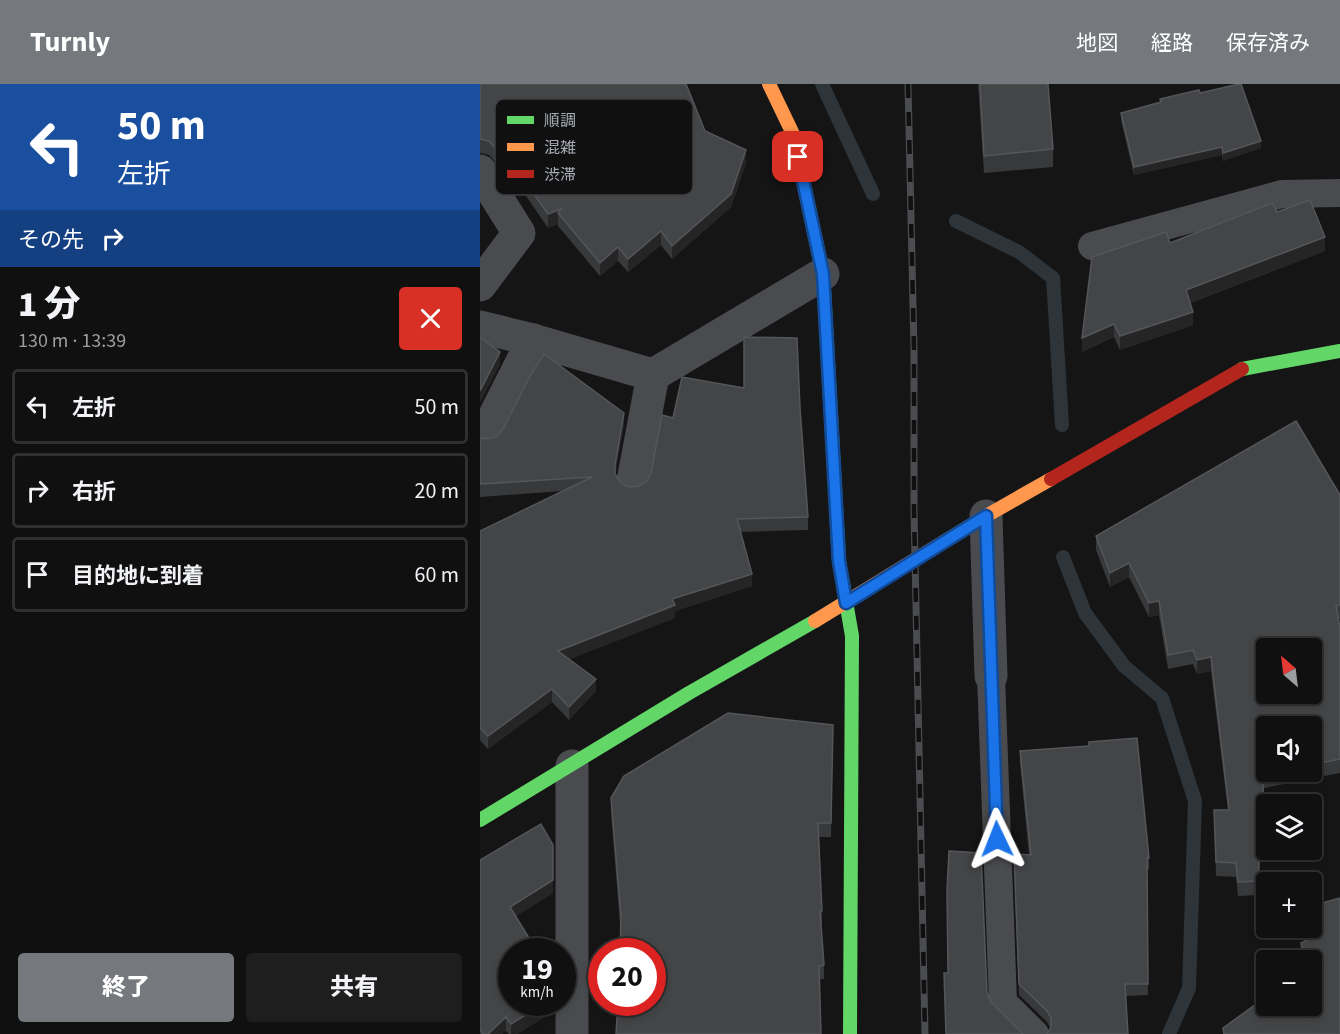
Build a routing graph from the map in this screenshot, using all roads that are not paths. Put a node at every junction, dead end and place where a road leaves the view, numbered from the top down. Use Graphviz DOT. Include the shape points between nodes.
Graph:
graph roads {
  1 [pos="769,84"];
  2 [pos="480,171"];
  3 [pos="1340,194"];
  4 [pos="495,195"];
  5 [pos="495,195"];
  6 [pos="1092,246"];
  7 [pos="823,274"];
  8 [pos="480,285"];
  9 [pos="480,327"];
  10 [pos="533,340"];
  11 [pos="1340,351"];
  12 [pos="653,375"];
  13 [pos="486,433"];
  14 [pos="633,481"];
  15 [pos="986,516"];
  16 [pos="846,603"];
  17 [pos="991,676"];
  18 [pos="572,766"];
  19 [pos="480,820"];
  20 [pos="572,1034"];
  21 [pos="850,1034"];
  22 [pos="1035,1034"];
  1 -- 7 [label="street" via="793,134"];
  2 -- 4 [label="street"];
  3 -- 6 [label="lane" via="1282,194"];
  5 -- 8 [label="street" via="519,233"];
  7 -- 12 [label="street"];
  7 -- 16 [label="street" via="839,561"];
  9 -- 10 [label="street"];
  10 -- 12 [label="street"];
  10 -- 13 [label="street"];
  11 -- 15 [label="street" via="1242,369"];
  12 -- 14 [label="street"];
  15 -- 16 [label="street"];
  15 -- 17 [label="street"];
  16 -- 18 [label="street"];
  16 -- 21 [label="street" via="852,636"];
  17 -- 22 [label="lane" via="1003,1002"];
  18 -- 19 [label="street"];
  18 -- 20 [label="street"];
}
